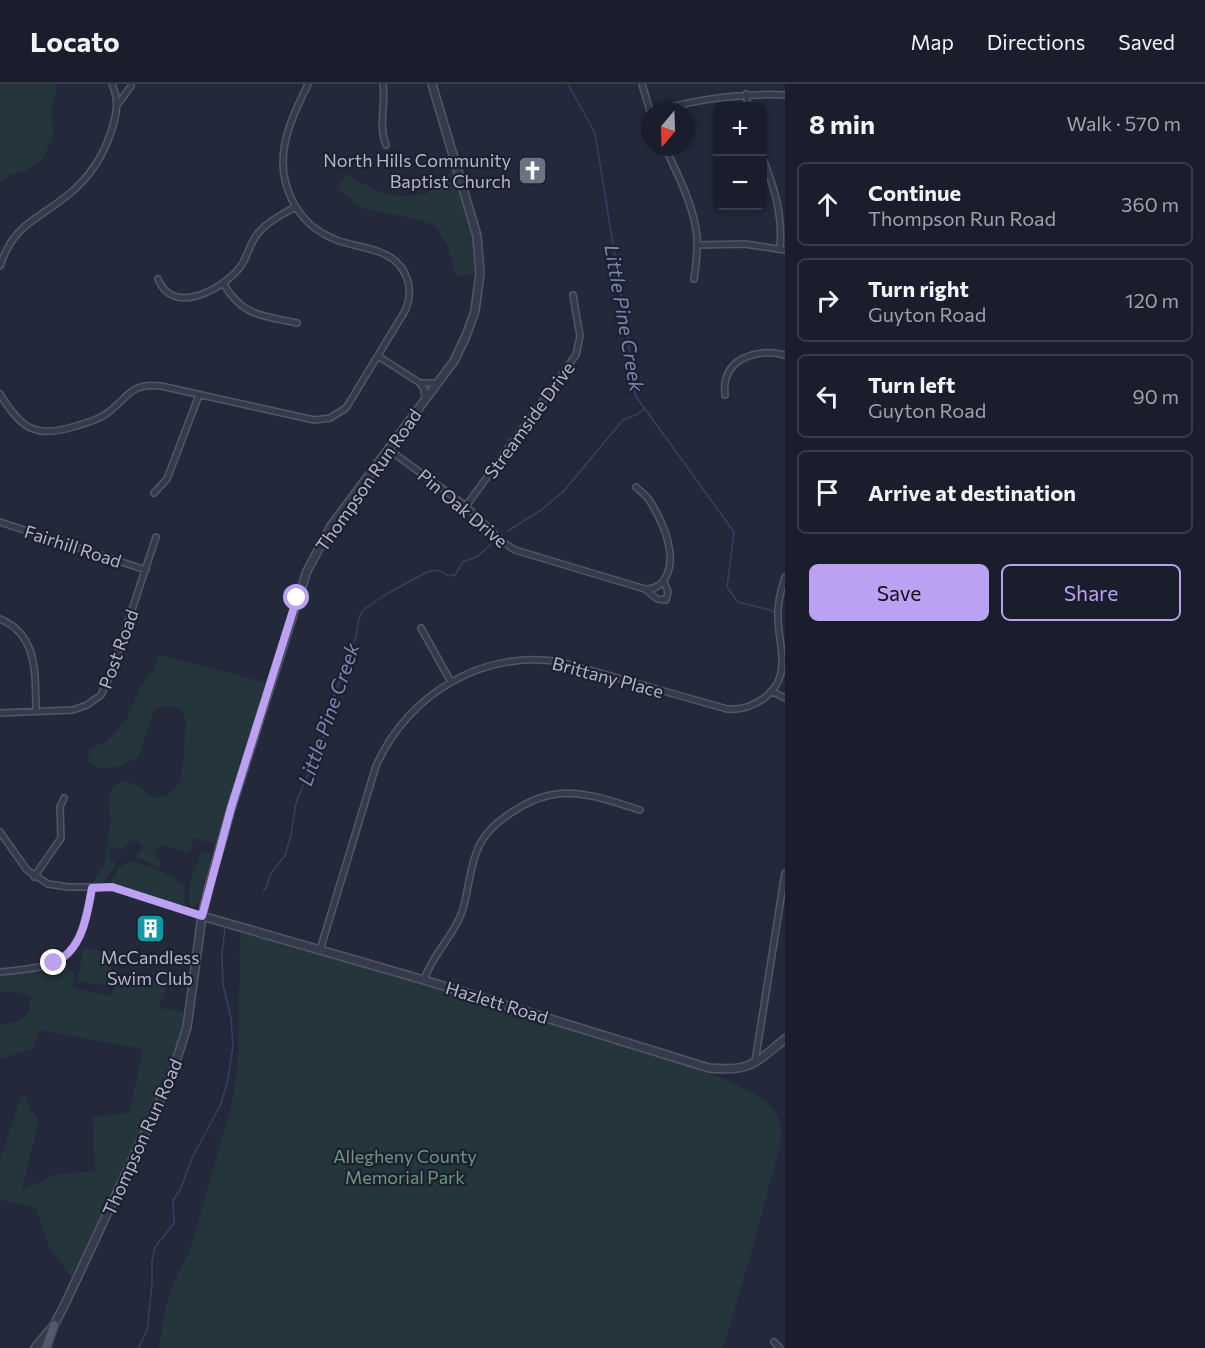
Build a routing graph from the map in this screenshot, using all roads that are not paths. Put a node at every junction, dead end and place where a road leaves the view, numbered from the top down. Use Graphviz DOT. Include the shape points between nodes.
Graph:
graph roads {
  1 [pos="308,84"];
  2 [pos="383,84"];
  3 [pos="432,84"];
  4 [pos="642,84"];
  5 [pos="132,85"];
  6 [pos="117,86"];
  7 [pos="746,94"];
  8 [pos="785,95"];
  9 [pos="647,102"];
  10 [pos="693,102"];
  11 [pos="747,102"];
  12 [pos="117,106"];
  13 [pos="386,145"];
  14 [pos="669,156"];
  15 [pos="767,170"];
  16 [pos="295,207"];
  17 [pos="697,245"];
  18 [pos="782,249"];
  19 [pos="0,266"];
  20 [pos="158,279"];
  21 [pos="694,279"];
  22 [pos="223,283"];
  23 [pos="573,295"];
  24 [pos="297,323"];
  25 [pos="785,355"];
  26 [pos="378,356"];
  27 [pos="420,382"];
  28 [pos="438,383"];
  29 [pos="0,394"];
  30 [pos="199,395"];
  31 [pos="725,395"];
  32 [pos="425,399"];
  33 [pos="388,449"];
  34 [pos="636,487"];
  35 [pos="154,493"];
  36 [pos="466,506"];
  37 [pos="0,522"];
  38 [pos="156,537"];
  39 [pos="146,570"];
  40 [pos="785,577"];
  41 [pos="664,581"];
  42 [pos="645,589"];
  43 [pos="0,619"];
  44 [pos="421,628"];
  45 [pos="451,682"];
  46 [pos="771,691"];
  47 [pos="785,698"];
  48 [pos="36,711"];
  49 [pos="0,713"];
  50 [pos="64,798"];
  51 [pos="640,810"];
  52 [pos="0,832"];
  53 [pos="785,873"];
  54 [pos="34,877"];
  55 [pos="92,888"];
  56 [pos="202,916"];
  57 [pos="320,950"];
  58 [pos="0,972"];
  59 [pos="424,980"];
  60 [pos="785,1039"];
  61 [pos="754,1064"];
  62 [pos="54,1325"];
  63 [pos="774,1342"];
  64 [pos="35,1348"];
  65 [pos="46,1348"];
  66 [pos="780,1348"];
  1 -- 16 [label="street" via="283,156 285,181"];
  2 -- 13 [label="street" via="381,130"];
  3 -- 28 [label="street, Thompson Run Road" via="477,236 480,273 466,336"];
  4 -- 9 [label="street"];
  5 -- 6 [label="street"];
  5 -- 12 [label="street"];
  6 -- 12 [label="street"];
  7 -- 8 [label="street"];
  7 -- 10 [label="street"];
  7 -- 11 [label="street"];
  12 -- 19 [label="street" via="107,143 92,171 68,196 18,231"];
  14 -- 17 [label="street" via="696,226"];
  15 -- 18 [label="street" via="778,202"];
  16 -- 22 [label="street" via="260,230 242,264"];
  16 -- 26 [label="street" via="323,233 385,254 405,273 409,302"];
  17 -- 18 [label="street" via="745,244"];
  17 -- 21 [label="street"];
  20 -- 22 [label="street" via="167,293 183,298 198,296"];
  22 -- 24 [label="street" via="244,308"];
  23 -- 36 [label="street, Streamside Drive" via="580,341 575,358"];
  25 -- 31 [label="street" via="759,352 743,358 727,377"];
  26 -- 27 [label="street"];
  26 -- 30 [label="street" via="346,408 327,419 307,419"];
  27 -- 28 [label="street"];
  27 -- 32 [label="street"];
  28 -- 32 [label="street, Thompson Run Road"];
  29 -- 30 [label="street" via="21,421 46,433 103,416 126,394 141,386"];
  30 -- 35 [label="street" via="168,479"];
  32 -- 33 [label="street, Thompson Run Road"];
  33 -- 36 [label="street, Pin Oak Drive"];
  33 -- 56 [label="street, Thompson Run Road" via="331,526 307,571 231,808"];
  34 -- 41 [label="street, Pin Oak Drive" via="649,499 669,545"];
  36 -- 42 [label="street, Pin Oak Drive" via="518,552"];
  37 -- 39 [label="street, Fairhill Road"];
  38 -- 39 [label="street, Post Road"];
  39 -- 48 [label="street, Post Road" via="101,695 73,710"];
  40 -- 46 [label="street" via="778,614 782,666"];
  41 -- 42 [label="street"];
  41 -- 42 [label="street, Pin Oak Drive" via="666,600 657,599"];
  43 -- 48 [label="street" via="23,635 33,654"];
  44 -- 45 [label="street"];
  45 -- 46 [label="street, Brittany Place" via="493,665 540,660 565,663 727,709 752,706"];
  45 -- 57 [label="street, Brittany Place" via="408,715 383,751"];
  46 -- 47 [label="street"];
  48 -- 49 [label="street, Post Road"];
  50 -- 54 [label="street" via="60,807 61,838"];
  51 -- 59 [label="street" via="589,796 558,793 533,799 501,819 480,845 460,916"];
  52 -- 54 [label="street"];
  53 -- 61 [label="street"];
  54 -- 55 [label="street" via="57,886"];
  55 -- 56 [label="street" via="112,887"];
  55 -- 58 [label="street" via="86,920 68,955 39,969"];
  56 -- 57 [label="street, Hazlett Road"];
  56 -- 62 [label="street, Thompson Run Road" via="190,1012 176,1066"];
  57 -- 59 [label="street, Hazlett Road"];
  59 -- 61 [label="street, Hazlett Road" via="699,1065 726,1069"];
  60 -- 61 [label="street, Hazlett Road"];
  62 -- 64 [label="street, Thompson Run Road"];
  62 -- 65 [label="main road"];
  63 -- 66 [label="street"];
}
